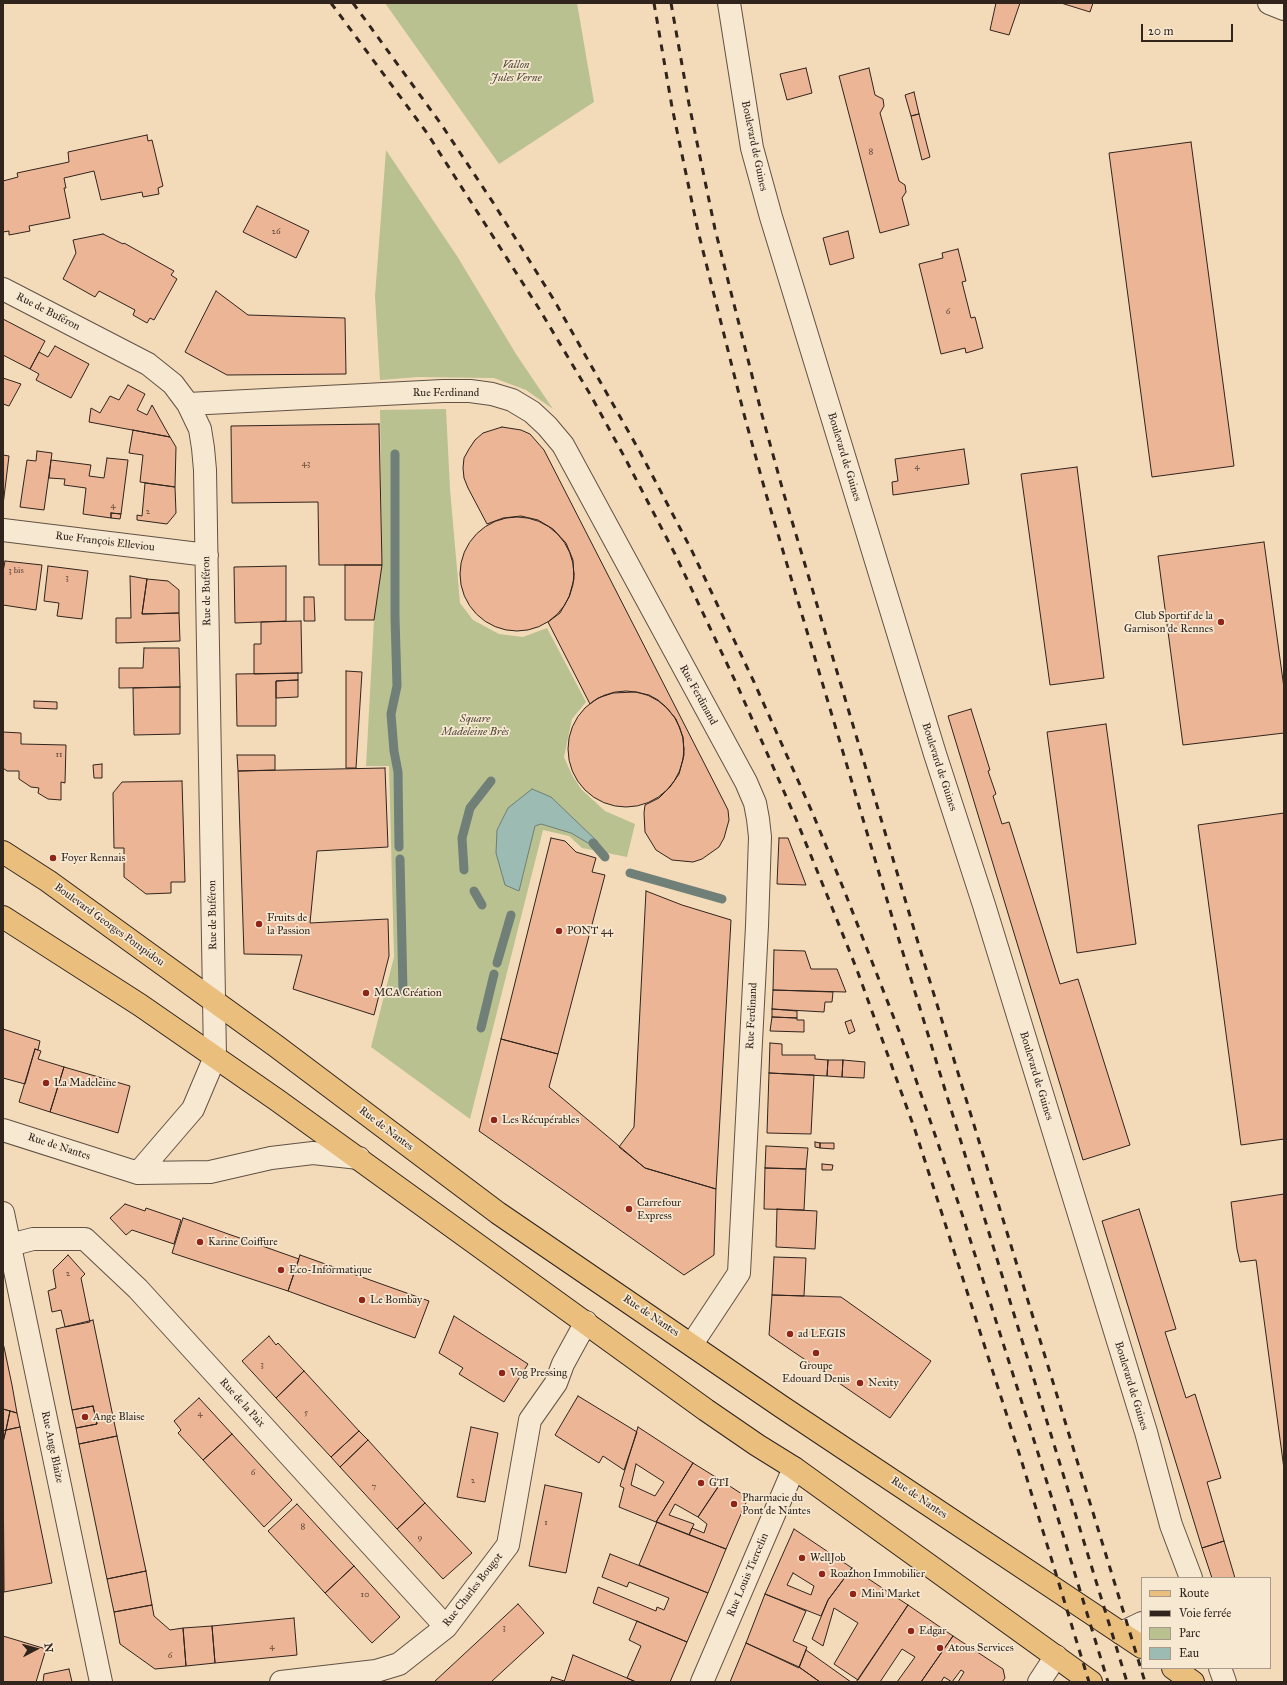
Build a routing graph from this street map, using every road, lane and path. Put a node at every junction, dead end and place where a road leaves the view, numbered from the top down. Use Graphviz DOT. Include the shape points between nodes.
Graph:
graph roads {
  1 [pos="729,3"];
  2 [pos="3,289"];
  3 [pos="188,404"];
  4 [pos="3,530"];
  5 [pos="207,555"];
  6 [pos="3,852"];
  7 [pos="3,916"];
  8 [pos="214,1002"];
  9 [pos="215,1057"];
  10 [pos="3,1130"];
  11 [pos="359,1158"];
  12 [pos="138,1173"];
  13 [pos="3,1213"];
  14 [pos="10,1244"];
  15 [pos="586,1322"];
  16 [pos="692,1344"];
  17 [pos="794,1468"];
  18 [pos="1182,1577"];
  19 [pos="1141,1624"];
  20 [pos="446,1627"];
  21 [pos="1121,1634"];
  22 [pos="1141,1646"];
  23 [pos="1056,1656"];
  24 [pos="1175,1669"];
  25 [pos="1191,1669"];
  26 [pos="1220,1669"];
  27 [pos="101,1682"];
  28 [pos="281,1682"];
  29 [pos="702,1682"];
  30 [pos="1039,1682"];
  31 [pos="1091,1682"];
  32 [pos="1195,1682"];
  33 [pos="1225,1682"];
  1 -- 18 [label="street, Boulevard de Guines" via="752,148 771,217 930,739 984,905 1146,1432 1172,1525"];
  2 -- 3 [label="street, Rue de Buféron" via="148,364 173,384"];
  3 -- 5 [label="street, Rue de Buféron" via="200,429 203,448"];
  3 -- 16 [label="street, Rue Ferdinand" via="470,391 512,400 532,412 563,445 746,782 755,803 760,837 738,1273"];
  4 -- 5 [label="street, Rue François Elleviou"];
  5 -- 8 [label="street, Rue de Buféron"];
  6 -- 8 [label="main road, Boulevard Georges Pompidou" via="48,881"];
  7 -- 9 [label="main road"];
  8 -- 9 [label="street"];
  8 -- 16 [label="main road, Rue de Nantes" via="498,1213"];
  9 -- 11 [label="main road, Rue de Nantes"];
  9 -- 12 [label="street" via="192,1109"];
  10 -- 12 [label="street, Rue de Nantes"];
  11 -- 12 [label="street, Rue de Nantes" via="313,1152 210,1172"];
  11 -- 15 [label="main road, Rue de Nantes"];
  13 -- 14 [label="street, Rue Ange Blaize"];
  14 -- 20 [label="street, Rue de la Paix" via="33,1239 85,1239 138,1289"];
  14 -- 27 [label="street, Rue Ange Blaize"];
  15 -- 17 [label="main road, Rue de Nantes" via="757,1445"];
  15 -- 20 [label="street, Rue Charles Bougot" via="563,1364 556,1383 530,1420 508,1545"];
  16 -- 21 [label="main road, Rue de Nantes"];
  17 -- 23 [label="main road, Rue de Nantes"];
  17 -- 29 [label="street, Rue Louis Tiercelin"];
  19 -- 21 [label="street"];
  20 -- 28 [label="street, Rue Charles Bougot" via="399,1664 376,1671"];
  21 -- 22 [label="main road, Rue de Nantes"];
  23 -- 30 [label="street"];
  23 -- 31 [label="main road, Rue de Nantes"];
  24 -- 32 [label="main road"];
  25 -- 32 [label="street"];
  26 -- 33 [label="street"];
}
